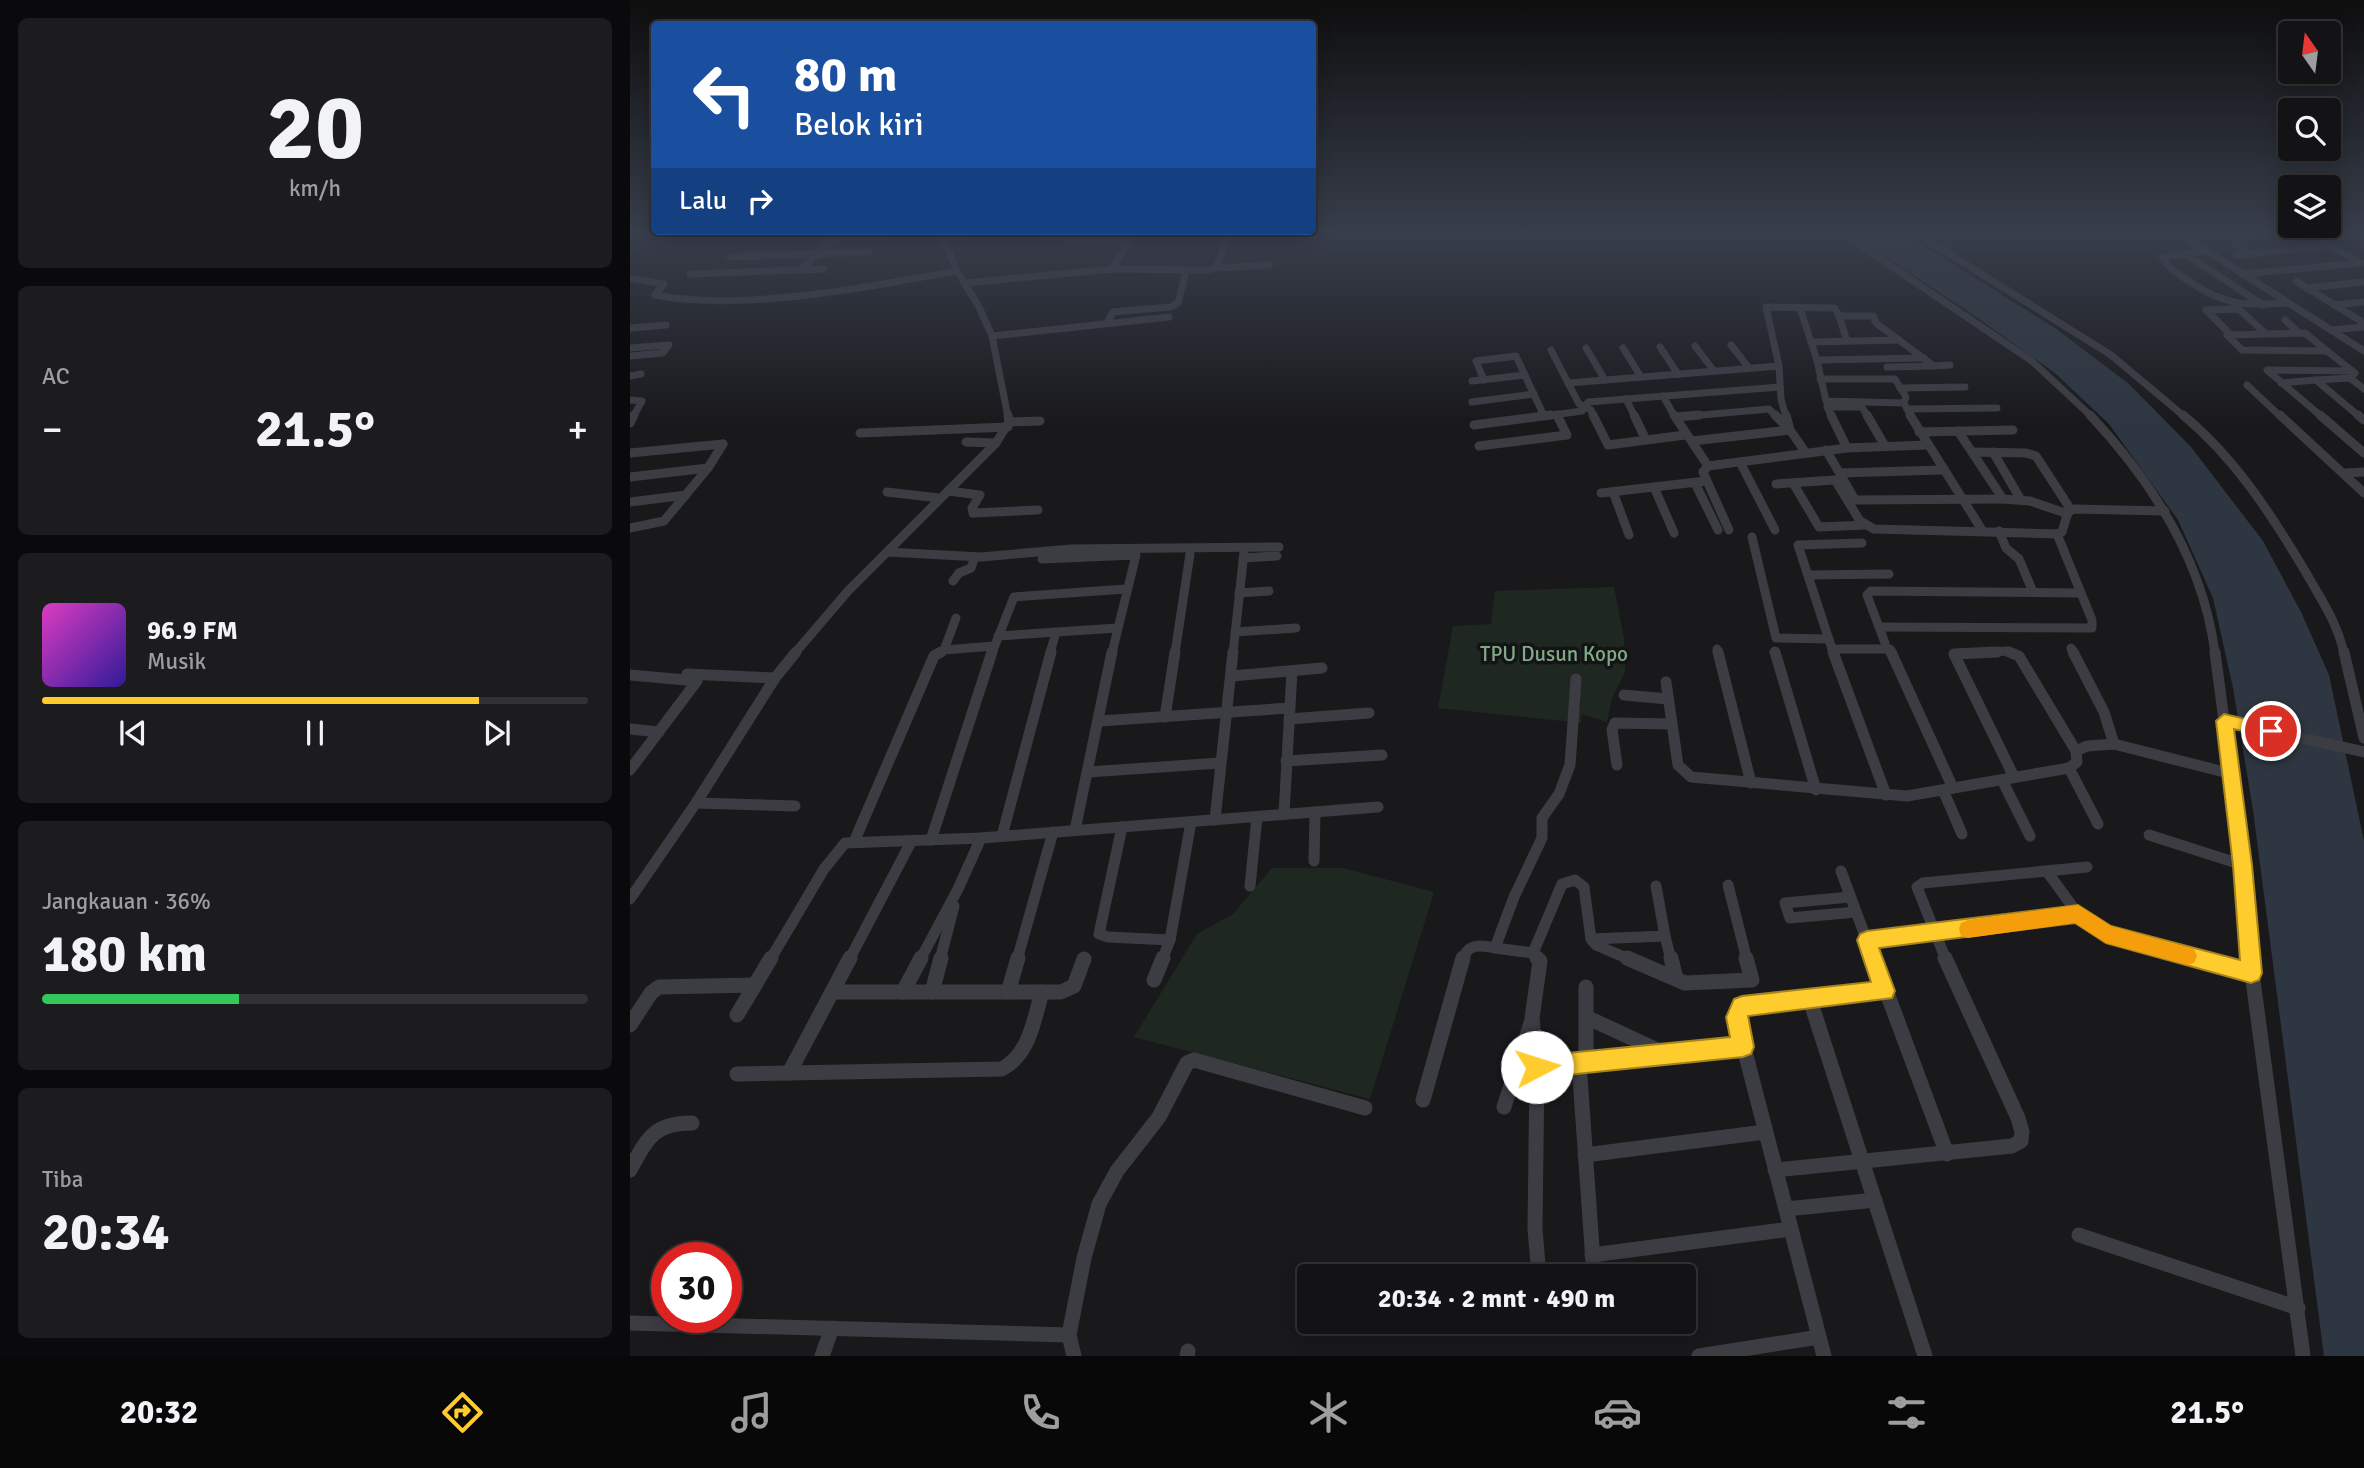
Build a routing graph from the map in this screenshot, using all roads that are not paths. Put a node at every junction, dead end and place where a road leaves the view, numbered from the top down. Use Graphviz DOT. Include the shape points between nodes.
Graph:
graph roads {
  1 [pos="661,296"];
  2 [pos="764,296"];
  3 [pos="973,296"];
  4 [pos="1180,296"];
  5 [pos="1936,296"];
  6 [pos="2017,296"];
  7 [pos="2210,296"];
  8 [pos="2250,296"];
  9 [pos="2277,296"];
  10 [pos="2321,296"];
  11 [pos="2364,302"];
  12 [pos="2288,303"];
  13 [pos="2263,305"];
  14 [pos="2335,305"];
  15 [pos="1800,307"];
  16 [pos="1839,316"];
  17 [pos="1169,317"];
  18 [pos="2285,320"];
  19 [pos="1107,323"];
  20 [pos="1877,323"];
  21 [pos="666,325"];
  22 [pos="2364,325"];
  23 [pos="630,328"];
  24 [pos="2331,330"];
  25 [pos="2229,333"];
  26 [pos="2265,333"];
  27 [pos="2299,333"];
  28 [pos="992,336"];
  29 [pos="1883,340"];
  30 [pos="1899,340"];
  31 [pos="1847,341"];
  32 [pos="1811,342"];
  33 [pos="1731,345"];
  34 [pos="1695,346"];
  35 [pos="1660,347"];
  36 [pos="630,348"];
  37 [pos="1586,348"];
  38 [pos="1623,348"];
  39 [pos="1551,350"];
  40 [pos="2328,351"];
  41 [pos="2364,351"];
  42 [pos="630,356"];
  43 [pos="1924,358"];
  44 [pos="1817,360"];
  45 [pos="1885,363"];
  46 [pos="1951,365"];
  47 [pos="1779,366"];
  48 [pos="1934,366"];
  49 [pos="1749,368"];
  50 [pos="1714,371"];
  51 [pos="641,374"];
  52 [pos="1525,374"];
  53 [pos="1678,374"];
  54 [pos="2351,374"];
  55 [pos="630,376"];
  56 [pos="1645,377"];
  57 [pos="1820,379"];
  58 [pos="1895,379"];
  59 [pos="1484,380"];
  60 [pos="1605,380"];
  61 [pos="2316,380"];
  62 [pos="1472,381"];
  63 [pos="1568,383"];
  64 [pos="2281,383"];
  65 [pos="2247,385"];
  66 [pos="1780,387"];
  67 [pos="1965,387"];
  68 [pos="1900,388"];
  69 [pos="2364,389"];
  70 [pos="1534,394"];
  71 [pos="1660,396"];
  72 [pos="1626,399"];
  73 [pos="630,400"];
  74 [pos="1472,402"];
  75 [pos="1826,404"];
  76 [pos="1905,406"];
  77 [pos="1584,407"];
  78 [pos="1997,408"];
  79 [pos="1557,414"];
  80 [pos="1544,416"];
  81 [pos="1676,417"];
  82 [pos="2364,420"];
  83 [pos="1040,421"];
  84 [pos="630,423"];
  85 [pos="1008,424"];
  86 [pos="1474,425"];
  87 [pos="1790,430"];
  88 [pos="2013,430"];
  89 [pos="1958,431"];
  90 [pos="1919,432"];
  91 [pos="860,433"];
  92 [pos="1688,438"];
  93 [pos="1646,440"];
  94 [pos="966,442"];
  95 [pos="996,443"];
  96 [pos="1927,445"];
  97 [pos="1479,446"];
  98 [pos="1885,446"];
  99 [pos="1847,448"];
  100 [pos="1826,450"];
  101 [pos="1972,452"];
  102 [pos="1993,452"];
  103 [pos="630,453"];
  104 [pos="1806,453"];
  105 [pos="2364,453"];
  106 [pos="1740,462"];
  107 [pos="1708,466"];
  108 [pos="708,468"];
  109 [pos="1942,470"];
  110 [pos="2364,472"];
  111 [pos="2345,473"];
  112 [pos="630,477"];
  113 [pos="1839,477"];
  114 [pos="1706,481"];
  115 [pos="1695,483"];
  116 [pos="1793,483"];
  117 [pos="1776,484"];
  118 [pos="1654,487"];
  119 [pos="948,491"];
  120 [pos="887,492"];
  121 [pos="1613,492"];
  122 [pos="2364,492"];
  123 [pos="1601,493"];
  124 [pos="686,495"];
  125 [pos="1961,497"];
  126 [pos="939,498"];
  127 [pos="1855,499"];
  128 [pos="2003,499"];
  129 [pos="2021,500"];
  130 [pos="630,502"];
  131 [pos="1038,510"];
  132 [pos="2165,511"];
  133 [pos="2069,512"];
  134 [pos="1868,526"];
  135 [pos="630,528"];
  136 [pos="1718,530"];
  137 [pos="1729,530"];
  138 [pos="1775,530"];
  139 [pos="1982,530"];
  140 [pos="1999,531"];
  141 [pos="1674,533"];
  142 [pos="2056,534"];
  143 [pos="1629,536"];
  144 [pos="1752,537"];
  145 [pos="1862,543"];
  146 [pos="887,552"];
  147 [pos="1189,554"];
  148 [pos="975,557"];
  149 [pos="1042,559"];
  150 [pos="1889,574"];
  151 [pos="1808,575"];
  152 [pos="953,581"];
  153 [pos="1126,589"];
  154 [pos="1269,591"];
  155 [pos="2033,592"];
  156 [pos="1239,593"];
  157 [pos="2079,593"];
  158 [pos="956,618"];
  159 [pos="1117,628"];
  160 [pos="1296,628"];
  161 [pos="1879,628"];
  162 [pos="1056,632"];
  163 [pos="1235,632"];
  164 [pos="996,641"];
  165 [pos="1885,643"];
  166 [pos="1830,644"];
  167 [pos="1717,649"];
  168 [pos="2071,649"];
  169 [pos="944,650"];
  170 [pos="1775,651"];
  171 [pos="1322,668"];
  172 [pos="1292,671"];
  173 [pos="630,673"];
  174 [pos="1232,676"];
  175 [pos="775,678"];
  176 [pos="1576,679"];
  177 [pos="1666,682"];
  178 [pos="1624,695"];
  179 [pos="1668,699"];
  180 [pos="1227,713"];
  181 [pos="1289,713"];
  182 [pos="1369,713"];
  183 [pos="1165,717"];
  184 [pos="2224,721"];
  185 [pos="1100,722"];
  186 [pos="1671,724"];
  187 [pos="630,729"];
  188 [pos="659,732"];
  189 [pos="2364,737"];
  190 [pos="2114,744"];
  191 [pos="2076,751"];
  192 [pos="2364,752"];
  193 [pos="1382,755"];
  194 [pos="1286,761"];
  195 [pos="1220,763"];
  196 [pos="1617,765"];
  197 [pos="2069,768"];
  198 [pos="630,770"];
  199 [pos="1088,772"];
  200 [pos="2232,774"];
  201 [pos="2008,778"];
  202 [pos="1751,783"];
  203 [pos="1948,789"];
  204 [pos="1816,790"];
  205 [pos="1886,795"];
  206 [pos="696,803"];
  207 [pos="794,806"];
  208 [pos="1378,807"];
  209 [pos="1315,812"];
  210 [pos="1284,814"];
  211 [pos="1257,817"];
  212 [pos="1215,820"];
  213 [pos="1191,822"];
  214 [pos="2098,824"];
  215 [pos="1122,827"];
  216 [pos="1075,830"];
  217 [pos="1053,832"];
  218 [pos="1962,834"];
  219 [pos="2149,835"];
  220 [pos="1002,836"];
  221 [pos="2030,836"];
  222 [pos="981,838"];
  223 [pos="931,840"];
  224 [pos="854,842"];
  225 [pos="911,842"];
  226 [pos="1314,861"];
  227 [pos="2243,865"];
  228 [pos="2087,867"];
  229 [pos="1841,871"];
  230 [pos="2048,873"];
  231 [pos="1728,885"];
  232 [pos="1250,886"];
  233 [pos="1656,886"];
  234 [pos="958,890"];
  235 [pos="632,895"];
  236 [pos="1850,897"];
  237 [pos="1856,912"];
  238 [pos="2078,914"];
  239 [pos="1934,934"];
  240 [pos="1665,936"];
  241 [pos="1591,939"];
  242 [pos="1170,940"];
  243 [pos="1867,940"];
  244 [pos="1495,948"];
  245 [pos="1533,953"];
  246 [pos="1084,959"];
  247 [pos="2251,973"];
  248 [pos="1676,979"];
  249 [pos="1154,980"];
  250 [pos="1752,980"];
  251 [pos="755,985"];
  252 [pos="1586,987"];
  253 [pos="1885,991"];
  254 [pos="832,992"];
  255 [pos="903,992"];
  256 [pos="932,992"];
  257 [pos="1008,992"];
  258 [pos="1042,992"];
  259 [pos="1810,1000"];
  260 [pos="1758,1003"];
  261 [pos="737,1015"];
  262 [pos="1586,1017"];
  263 [pos="1532,1018"];
  264 [pos="630,1025"];
  265 [pos="1743,1047"];
  266 [pos="1667,1054"];
  267 [pos="1582,1063"];
  268 [pos="1537,1067"];
  269 [pos="789,1073"];
  270 [pos="737,1074"];
  271 [pos="1423,1100"];
  272 [pos="1504,1107"];
  273 [pos="1365,1108"];
  274 [pos="692,1123"];
  275 [pos="1765,1132"];
  276 [pos="1947,1154"];
  277 [pos="1585,1155"];
  278 [pos="1863,1163"];
  279 [pos="630,1170"];
  280 [pos="1776,1170"];
  281 [pos="1875,1200"];
  282 [pos="1786,1209"];
  283 [pos="1791,1229"];
  284 [pos="2079,1235"];
  285 [pos="1592,1255"];
  286 [pos="1538,1264"];
  287 [pos="1593,1264"];
  288 [pos="2298,1308"];
  289 [pos="630,1324"];
  290 [pos="832,1328"];
  291 [pos="1069,1335"];
  292 [pos="1819,1337"];
  293 [pos="822,1356"];
  294 [pos="1074,1356"];
  295 [pos="1699,1356"];
  296 [pos="1824,1356"];
  297 [pos="1925,1356"];
  298 [pos="2303,1356"];
  1 -- 2 [label="street"];
  3 -- 28 [label="street"];
  4 -- 19 [label="street" via="1170,307 1113,312"];
  5 -- 132 [label="street" via="2053,379 2121,448"];
  6 -- 189 [label="street" via="2111,355 2189,420 2268,509 2338,627"];
  7 -- 13 [label="street" via="2244,306"];
  8 -- 13 [label="street"];
  9 -- 12 [label="street"];
  10 -- 14 [label="street"];
  11 -- 14 [label="street"];
  12 -- 13 [label="street"];
  12 -- 24 [label="street"];
  14 -- 22 [label="street"];
  15 -- 16 [label="street" via="1835,308"];
  15 -- 32 [label="street"];
  15 -- 47 [label="street" via="1766,307"];
  16 -- 20 [label="street" via="1873,316"];
  16 -- 31 [label="street"];
  17 -- 19 [label="street"];
  18 -- 27 [label="street"];
  19 -- 28 [label="street"];
  20 -- 29 [label="street"];
  20 -- 30 [label="street"];
  21 -- 23 [label="street"];
  22 -- 24 [label="street"];
  24 -- 41 [label="street"];
  25 -- 26 [label="street"];
  25 -- 26 [label="street" via="2206,310 2239,309"];
  25 -- 40 [label="street" via="2242,351"];
  26 -- 27 [label="street"];
  27 -- 40 [label="street"];
  28 -- 85 [label="street"];
  29 -- 30 [label="street"];
  29 -- 31 [label="street"];
  30 -- 43 [label="street"];
  31 -- 32 [label="street"];
  32 -- 44 [label="street"];
  33 -- 49 [label="street"];
  34 -- 50 [label="street"];
  35 -- 53 [label="street"];
  36 -- 42 [label="street" via="668,345 663,353"];
  37 -- 60 [label="street"];
  38 -- 56 [label="street"];
  39 -- 63 [label="street"];
  40 -- 54 [label="street"];
  43 -- 45 [label="street"];
  43 -- 48 [label="street"];
  44 -- 45 [label="street"];
  44 -- 57 [label="street"];
  45 -- 48 [label="street"];
  45 -- 58 [label="street"];
  46 -- 48 [label="street"];
  47 -- 49 [label="street"];
  47 -- 66 [label="street"];
  49 -- 50 [label="street"];
  50 -- 53 [label="street"];
  51 -- 55 [label="street"];
  52 -- 59 [label="street"];
  52 -- 59 [label="street" via="1517,356 1476,361"];
  52 -- 70 [label="street"];
  53 -- 56 [label="street"];
  54 -- 61 [label="street"];
  54 -- 64 [label="street" via="2267,370"];
  54 -- 69 [label="street"];
  56 -- 60 [label="street"];
  56 -- 71 [label="street"];
  57 -- 58 [label="street"];
  57 -- 75 [label="street"];
  58 -- 68 [label="street"];
  59 -- 62 [label="street"];
  60 -- 63 [label="street"];
  61 -- 64 [label="street"];
  61 -- 82 [label="street"];
  63 -- 77 [label="street"];
  64 -- 105 [label="street"];
  65 -- 111 [label="street"];
  66 -- 71 [label="street"];
  66 -- 87 [label="street"];
  67 -- 68 [label="street"];
  68 -- 76 [label="street"];
  70 -- 74 [label="street"];
  70 -- 80 [label="street"];
  71 -- 72 [label="street"];
  71 -- 81 [label="street"];
  72 -- 77 [label="street" via="1588,402"];
  72 -- 93 [label="street"];
  73 -- 84 [label="street" via="642,401"];
  75 -- 76 [label="street" via="1895,401"];
  75 -- 98 [label="street" via="1862,407"];
  75 -- 99 [label="street"];
  76 -- 78 [label="street"];
  76 -- 90 [label="street"];
  77 -- 79 [label="street"];
  77 -- 93 [label="street" via="1591,410 1608,444"];
  79 -- 80 [label="street"];
  79 -- 97 [label="street" via="1567,435"];
  80 -- 86 [label="street"];
  81 -- 87 [label="street" via="1769,409"];
  81 -- 92 [label="street"];
  83 -- 85 [label="street"];
  85 -- 91 [label="street"];
  85 -- 95 [label="street"];
  87 -- 92 [label="street"];
  87 -- 104 [label="street"];
  88 -- 89 [label="street"];
  89 -- 90 [label="street"];
  89 -- 101 [label="street"];
  90 -- 96 [label="street"];
  92 -- 93 [label="street"];
  92 -- 107 [label="street"];
  94 -- 95 [label="street"];
  95 -- 119 [label="street"];
  96 -- 98 [label="street"];
  96 -- 109 [label="street"];
  98 -- 99 [label="street"];
  99 -- 100 [label="street"];
  100 -- 104 [label="street"];
  100 -- 113 [label="street"];
  101 -- 102 [label="street"];
  101 -- 128 [label="street"];
  102 -- 129 [label="street"];
  102 -- 133 [label="street" via="2036,456"];
  103 -- 108 [label="street" via="723,443"];
  104 -- 106 [label="street"];
  106 -- 107 [label="street"];
  106 -- 138 [label="street"];
  107 -- 114 [label="street" via="1703,469"];
  108 -- 112 [label="street"];
  108 -- 124 [label="street"];
  109 -- 113 [label="street"];
  109 -- 125 [label="street"];
  110 -- 111 [label="street"];
  111 -- 122 [label="street"];
  113 -- 116 [label="street"];
  113 -- 127 [label="street"];
  113 -- 134 [label="street" via="1860,521"];
  114 -- 115 [label="street"];
  114 -- 137 [label="street"];
  115 -- 118 [label="street"];
  115 -- 136 [label="street"];
  116 -- 117 [label="street"];
  116 -- 134 [label="street" via="1819,527"];
  118 -- 121 [label="street"];
  118 -- 141 [label="street"];
  119 -- 126 [label="street"];
  119 -- 131 [label="street" via="980,495 973,513"];
  120 -- 126 [label="street"];
  121 -- 123 [label="street"];
  121 -- 143 [label="street"];
  124 -- 130 [label="street"];
  124 -- 135 [label="street" via="664,521"];
  125 -- 127 [label="street"];
  125 -- 128 [label="street"];
  125 -- 139 [label="street"];
  126 -- 146 [label="street"];
  127 -- 134 [label="street"];
  128 -- 129 [label="street"];
  129 -- 133 [label="street"];
  132 -- 133 [label="street"];
  132 -- 184 [label="street" via="2202,594 2213,635"];
  133 -- 142 [label="street" via="2062,532"];
  134 -- 139 [label="street" via="1879,530"];
  139 -- 140 [label="street"];
  140 -- 142 [label="street"];
  140 -- 155 [label="street" via="2006,548 2019,559"];
  142 -- 157 [label="street"];
  144 -- 166 [label="street" via="1776,638"];
  145 -- 151 [label="street" via="1796,540"];
  146 -- 148 [label="street"];
  146 -- 175 [label="street"];
  147 -- 183 [label="street"];
  148 -- 152 [label="street" via="971,568"];
  148 -- 156 [label="street" via="1071,549 1278,551 1243,555"];
  149 -- 153 [label="street" via="1136,555"];
  150 -- 151 [label="street"];
  151 -- 166 [label="street"];
  153 -- 159 [label="street"];
  153 -- 164 [label="street" via="1018,596 1009,605"];
  154 -- 156 [label="street"];
  155 -- 157 [label="street"];
  155 -- 161 [label="street" via="1871,590 1867,595"];
  156 -- 163 [label="street"];
  157 -- 161 [label="street" via="2092,628"];
  158 -- 169 [label="street"];
  159 -- 162 [label="street"];
  159 -- 185 [label="street"];
  160 -- 163 [label="street"];
  161 -- 165 [label="street"];
  162 -- 164 [label="street"];
  162 -- 220 [label="street"];
  163 -- 174 [label="street"];
  164 -- 169 [label="street"];
  164 -- 223 [label="street"];
  166 -- 203 [label="street" via="1890,649"];
  166 -- 205 [label="street"];
  167 -- 202 [label="street"];
  168 -- 190 [label="street" via="2104,712"];
  169 -- 224 [label="street" via="934,656"];
  170 -- 204 [label="street"];
  171 -- 172 [label="street"];
  172 -- 174 [label="street"];
  172 -- 181 [label="street"];
  173 -- 175 [label="street"];
  173 -- 188 [label="street" via="697,681"];
  174 -- 180 [label="street"];
  175 -- 206 [label="street"];
  176 -- 244 [label="street" via="1570,765 1564,785 1542,818 1542,838"];
  177 -- 179 [label="street"];
  178 -- 179 [label="street"];
  179 -- 186 [label="street"];
  180 -- 181 [label="street"];
  180 -- 183 [label="street"];
  180 -- 195 [label="street"];
  181 -- 182 [label="street"];
  181 -- 194 [label="street"];
  183 -- 185 [label="street"];
  184 -- 192 [label="street"];
  184 -- 200 [label="street"];
  185 -- 199 [label="street"];
  186 -- 196 [label="street" via="1615,723"];
  186 -- 202 [label="street" via="1678,765 1685,774"];
  187 -- 188 [label="street"];
  188 -- 198 [label="street"];
  190 -- 191 [label="street"];
  190 -- 200 [label="street"];
  191 -- 197 [label="street" via="2077,762"];
  191 -- 201 [label="street" via="2020,656 2008,652 1954,654"];
  193 -- 194 [label="street"];
  194 -- 210 [label="street"];
  195 -- 199 [label="street"];
  195 -- 212 [label="street"];
  197 -- 201 [label="street"];
  197 -- 214 [label="street"];
  199 -- 216 [label="street"];
  200 -- 227 [label="street"];
  201 -- 203 [label="street"];
  201 -- 221 [label="street"];
  202 -- 204 [label="street"];
  203 -- 205 [label="street"];
  203 -- 218 [label="street"];
  204 -- 205 [label="street"];
  206 -- 207 [label="street"];
  206 -- 235 [label="street"];
  208 -- 209 [label="street"];
  209 -- 210 [label="street"];
  209 -- 226 [label="street"];
  210 -- 211 [label="street"];
  211 -- 212 [label="street"];
  211 -- 232 [label="street"];
  212 -- 213 [label="street"];
  213 -- 215 [label="street"];
  213 -- 242 [label="street"];
  215 -- 216 [label="street"];
  215 -- 242 [label="street" via="1099,934"];
  216 -- 217 [label="street"];
  217 -- 220 [label="street"];
  217 -- 257 [label="street"];
  219 -- 227 [label="street"];
  220 -- 222 [label="street"];
  222 -- 223 [label="street"];
  222 -- 234 [label="street"];
  223 -- 225 [label="street"];
  224 -- 225 [label="street"];
  224 -- 251 [label="street" via="836,851"];
  225 -- 254 [label="street"];
  227 -- 247 [label="street"];
  228 -- 230 [label="street"];
  229 -- 236 [label="street"];
  230 -- 238 [label="street"];
  230 -- 239 [label="street" via="1919,885"];
  231 -- 250 [label="street"];
  233 -- 240 [label="street"];
  234 -- 255 [label="street"];
  234 -- 256 [label="street"];
  236 -- 237 [label="street"];
  236 -- 237 [label="street" via="1785,903 1790,918"];
  237 -- 243 [label="street"];
  238 -- 239 [label="street"];
  238 -- 247 [label="street" via="2106,933"];
  239 -- 243 [label="street"];
  239 -- 276 [label="street" via="2022,1132 2021,1141 2012,1146"];
  240 -- 241 [label="street"];
  240 -- 248 [label="street"];
  241 -- 245 [label="street" via="1584,887 1568,880 1562,884"];
  241 -- 248 [label="street"];
  242 -- 249 [label="street"];
  243 -- 253 [label="street"];
  244 -- 245 [label="street"];
  244 -- 271 [label="street" via="1470,947 1465,952"];
  245 -- 263 [label="street" via="1539,957 1541,970"];
  246 -- 258 [label="street" via="1074,986"];
  247 -- 288 [label="street"];
  248 -- 250 [label="street" via="1690,984"];
  250 -- 260 [label="street"];
  251 -- 261 [label="street"];
  251 -- 264 [label="street" via="659,987"];
  252 -- 262 [label="street"];
  253 -- 259 [label="street"];
  253 -- 276 [label="street"];
  254 -- 255 [label="street"];
  254 -- 269 [label="street"];
  255 -- 256 [label="street"];
  256 -- 257 [label="street"];
  257 -- 258 [label="street"];
  258 -- 269 [label="street" via="1021,1052 1011,1066 1002,1069"];
  259 -- 260 [label="street"];
  259 -- 278 [label="street"];
  260 -- 265 [label="street" via="1738,1011"];
  262 -- 266 [label="street"];
  262 -- 267 [label="street"];
  263 -- 268 [label="street"];
  263 -- 272 [label="street"];
  265 -- 266 [label="street"];
  265 -- 275 [label="street"];
  266 -- 267 [label="street"];
  267 -- 268 [label="street"];
  267 -- 277 [label="street"];
  268 -- 286 [label="street"];
  269 -- 270 [label="street"];
  273 -- 291 [label="street" via="1194,1060 1187,1063 1159,1117 1098,1204"];
  274 -- 279 [label="street" via="658,1127"];
  275 -- 277 [label="street"];
  275 -- 280 [label="street"];
  276 -- 278 [label="street"];
  277 -- 285 [label="street"];
  278 -- 280 [label="street"];
  278 -- 281 [label="street"];
  280 -- 282 [label="street"];
  281 -- 282 [label="street"];
  281 -- 297 [label="street"];
  282 -- 283 [label="street"];
  283 -- 285 [label="street"];
  283 -- 292 [label="street"];
  284 -- 288 [label="street"];
  285 -- 287 [label="street"];
  288 -- 298 [label="street"];
  289 -- 290 [label="street"];
  290 -- 291 [label="street"];
  290 -- 293 [label="street"];
  291 -- 294 [label="street"];
  292 -- 295 [label="street"];
  292 -- 296 [label="street"];
}
